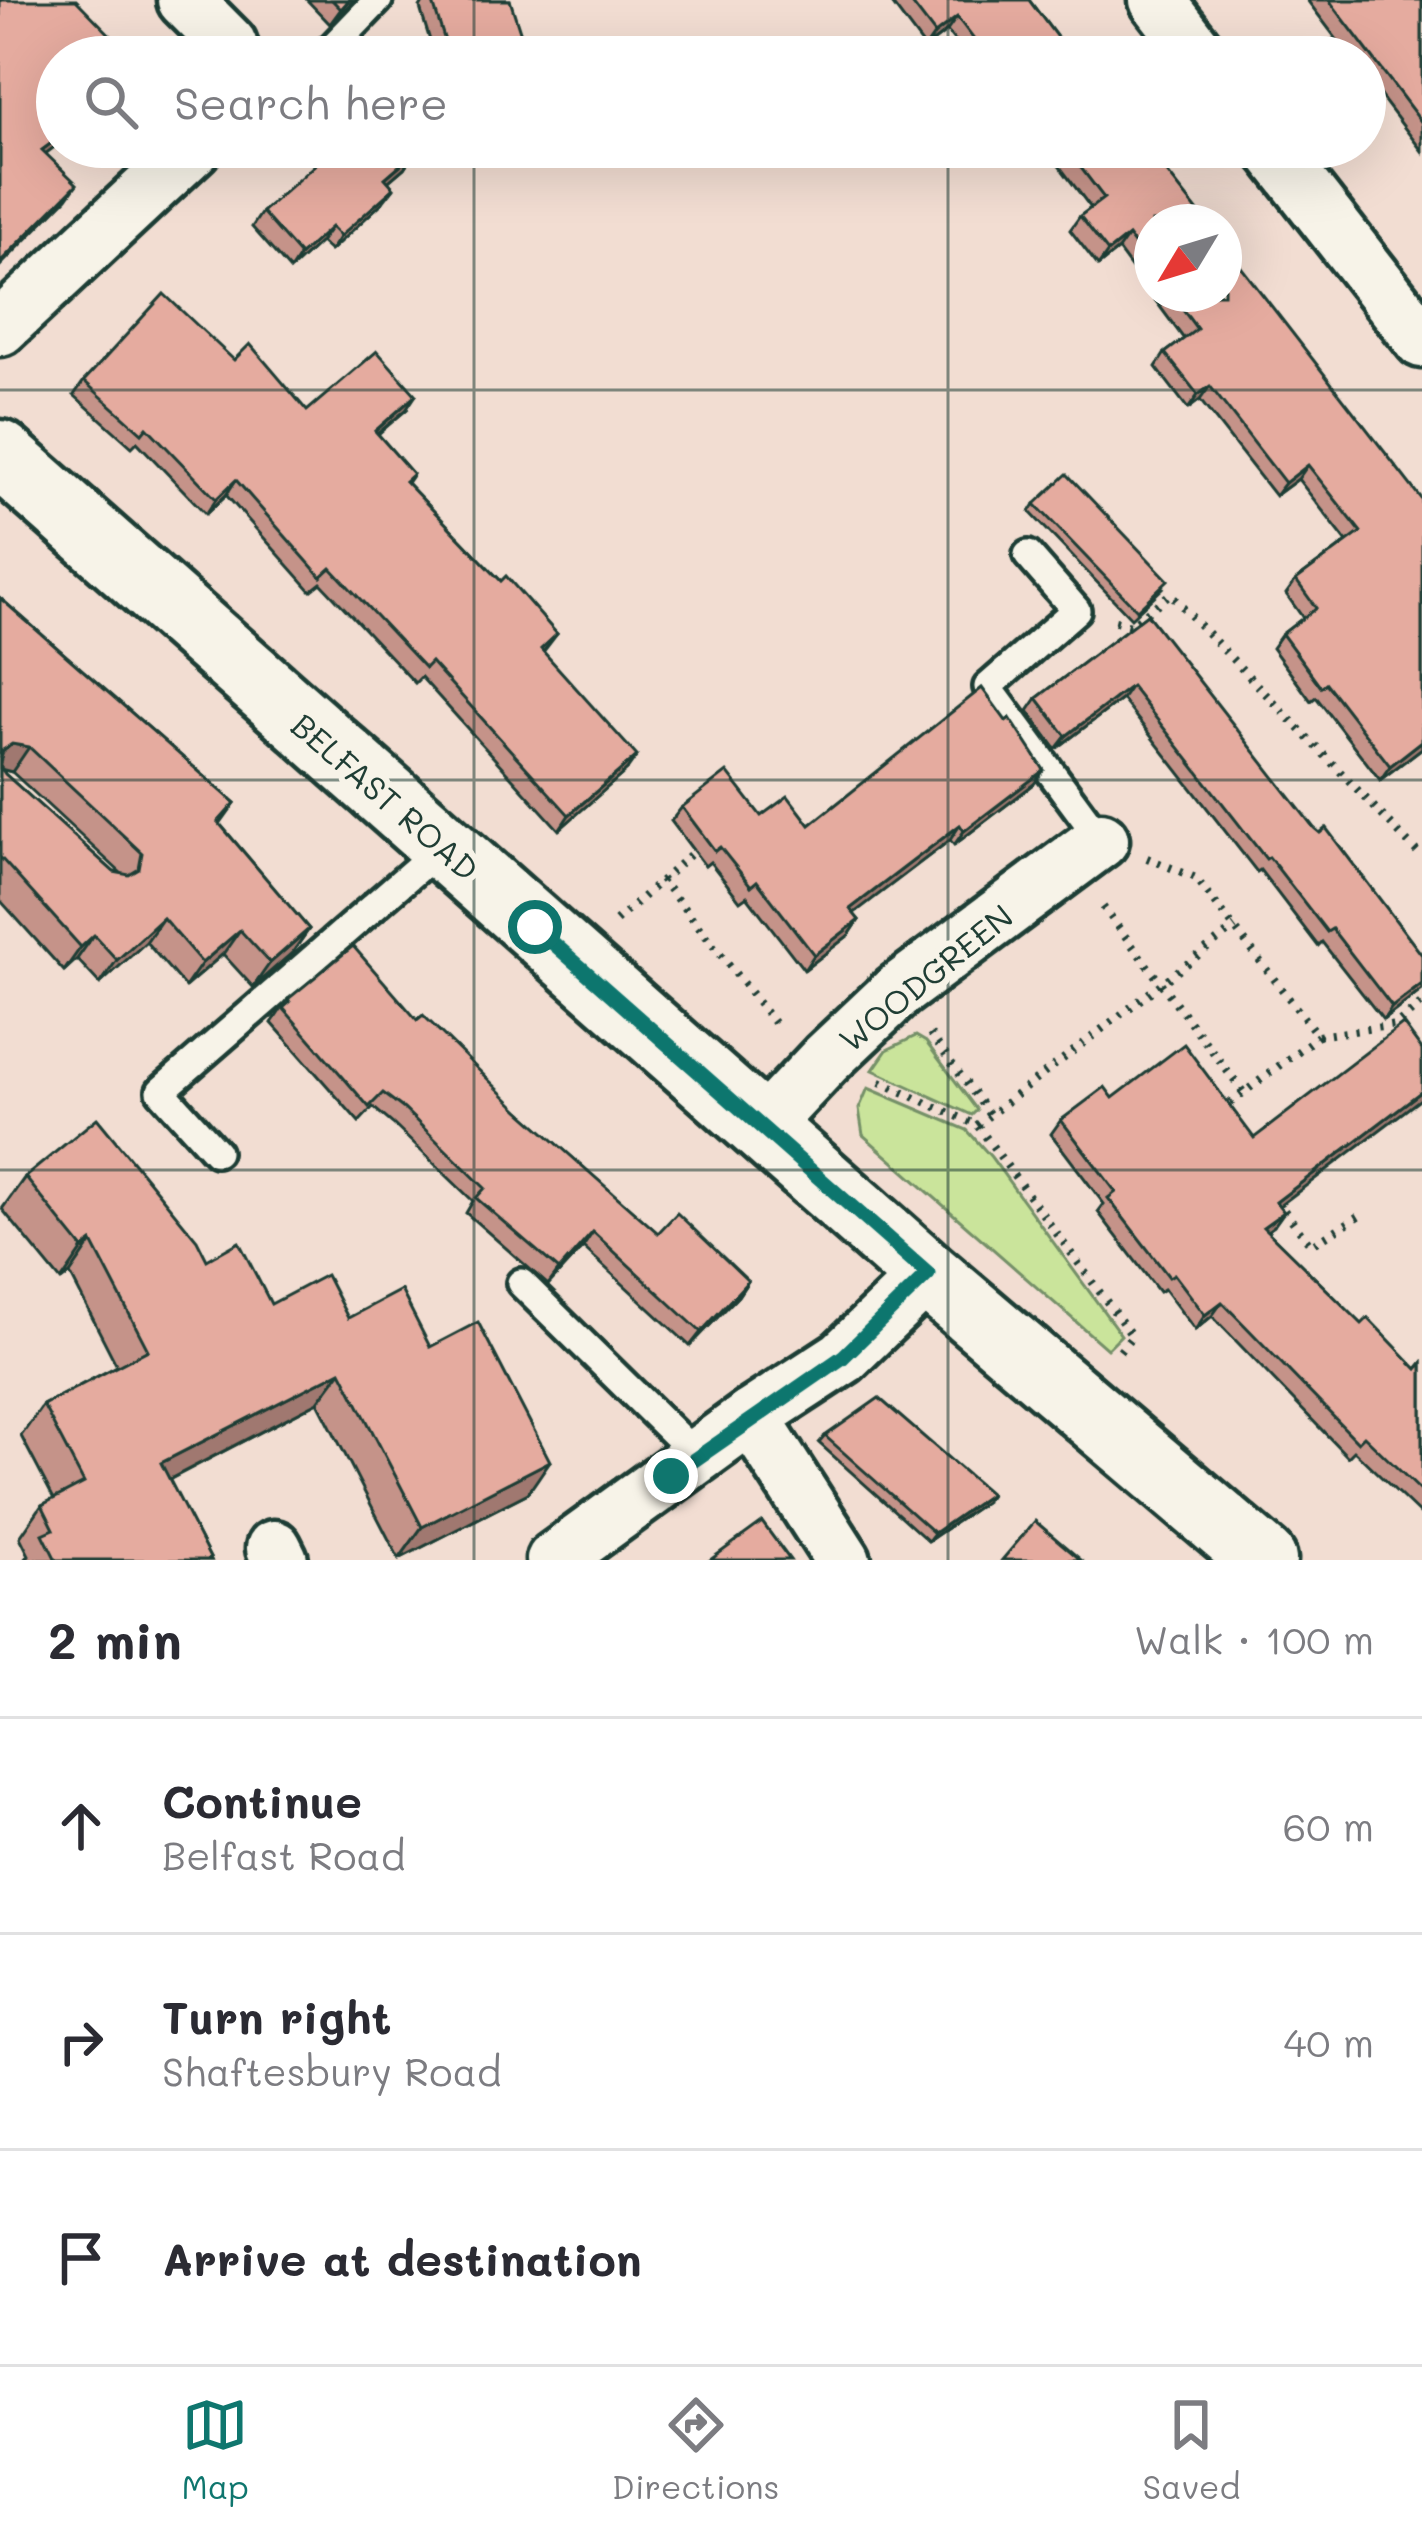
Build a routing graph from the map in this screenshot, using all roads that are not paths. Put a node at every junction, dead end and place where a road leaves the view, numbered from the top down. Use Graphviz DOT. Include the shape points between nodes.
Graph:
graph roads {
  1 [pos="185,0"];
  2 [pos="379,0"];
  3 [pos="1157,0"];
  4 [pos="221,36"];
  5 [pos="344,36"];
  6 [pos="1185,36"];
  7 [pos="171,168"];
  8 [pos="1287,168"];
  9 [pos="0,328"];
  10 [pos="1422,340"];
  11 [pos="0,454"];
  12 [pos="1028,555"];
  13 [pos="442,847"];
  14 [pos="1085,852"];
  15 [pos="762,1127"];
  16 [pos="216,1152"];
  17 [pos="928,1274"];
  18 [pos="521,1283"];
  19 [pos="752,1417"];
  20 [pos="698,1456"];
  21 [pos="554,1560"];
  22 [pos="843,1560"];
  23 [pos="1263,1560"];
  1 -- 4 [label="street"];
  2 -- 5 [label="lane"];
  3 -- 6 [label="street"];
  7 -- 9 [label="street"];
  8 -- 10 [label="street"];
  11 -- 13 [label="main road, BELFAST ROAD"];
  12 -- 14 [label="lane" via="1076,610 988,687"];
  13 -- 15 [label="main road, BELFAST ROAD"];
  13 -- 16 [label="lane" via="160,1091"];
  14 -- 15 [label="street, WOODGREEN" via="898,991"];
  15 -- 17 [label="main road, BELFAST ROAD"];
  17 -- 19 [label="street" via="843,1357"];
  17 -- 23 [label="main road, BELFAST ROAD"];
  18 -- 20 [label="lane"];
  19 -- 20 [label="street"];
  19 -- 22 [label="street"];
  20 -- 21 [label="street"];
}
